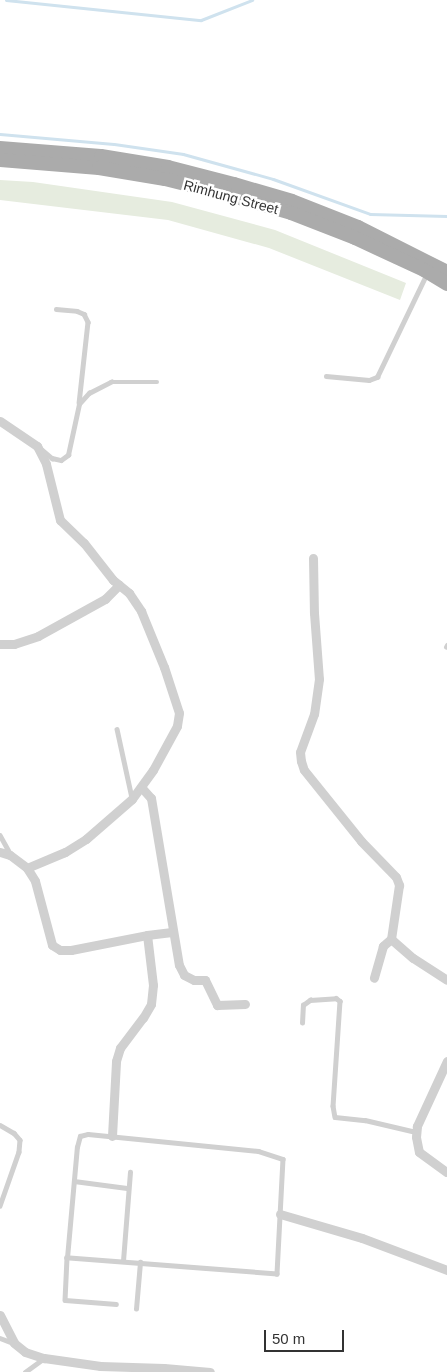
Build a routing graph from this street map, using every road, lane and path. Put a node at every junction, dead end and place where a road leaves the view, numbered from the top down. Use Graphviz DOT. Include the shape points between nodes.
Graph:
graph roads {
  1 [pos="0,148"];
  2 [pos="0,160"];
  3 [pos="427,272"];
  4 [pos="447,272"];
  5 [pos="447,284"];
  6 [pos="56,309"];
  7 [pos="326,376"];
  8 [pos="157,382"];
  9 [pos="79,404"];
  10 [pos="0,421"];
  11 [pos="37,446"];
  12 [pos="313,558"];
  13 [pos="119,585"];
  14 [pos="0,644"];
  15 [pos="117,729"];
  16 [pos="141,787"];
  17 [pos="132,799"];
  18 [pos="0,835"];
  19 [pos="0,852"];
  20 [pos="10,855"];
  21 [pos="28,868"];
  22 [pos="172,932"];
  23 [pos="147,935"];
  24 [pos="392,939"];
  25 [pos="374,978"];
  26 [pos="447,980"];
  27 [pos="245,1004"];
  28 [pos="302,1023"];
  29 [pos="447,1061"];
  30 [pos="0,1125"];
  31 [pos="416,1132"];
  32 [pos="112,1136"];
  33 [pos="130,1172"];
  34 [pos="447,1172"];
  35 [pos="74,1181"];
  36 [pos="127,1188"];
  37 [pos="0,1206"];
  38 [pos="280,1214"];
  39 [pos="67,1258"];
  40 [pos="122,1261"];
  41 [pos="140,1262"];
  42 [pos="447,1270"];
  43 [pos="116,1304"];
  44 [pos="136,1309"];
  45 [pos="0,1315"];
  46 [pos="0,1338"];
  47 [pos="14,1343"];
  48 [pos="44,1358"];
  49 [pos="25,1372"];
  50 [pos="210,1372"];
  1 -- 4 [label="main road, Rimhung Street" via="101,156 168,167 234,184 292,201 358,227"];
  2 -- 3 [label="main road, Rimhung Street" via="99,168 234,196 355,238"];
  3 -- 5 [label="main road, Rimhung Street"];
  3 -- 7 [label="lane" via="377,377 369,380"];
  6 -- 9 [label="lane" via="77,311 84,314 88,322"];
  8 -- 9 [label="lane" via="111,382 89,393"];
  9 -- 11 [label="lane" via="68,455 61,460 52,458"];
  10 -- 11 [label="street"];
  11 -- 13 [label="street" via="46,464 60,520"];
  12 -- 24 [label="street" via="319,679 314,714 300,752 301,761 304,770 356,834 396,877 398,885"];
  13 -- 14 [label="street" via="105,599 38,636 14,644"];
  13 -- 16 [label="street" via="141,611 179,713 177,726"];
  15 -- 17 [label="lane"];
  16 -- 17 [label="street"];
  16 -- 22 [label="street" via="151,798"];
  17 -- 21 [label="street" via="86,839"];
  18 -- 20 [label="lane"];
  19 -- 20 [label="street"];
  20 -- 21 [label="street"];
  21 -- 23 [label="street" via="35,881 52,945 60,950"];
  22 -- 23 [label="street"];
  22 -- 27 [label="street" via="184,974 194,980 205,980 217,1005"];
  23 -- 32 [label="street" via="151,1004 120,1048 116,1062"];
  24 -- 25 [label="street" via="383,946"];
  24 -- 26 [label="street" via="413,958"];
  28 -- 31 [label="lane" via="304,1005 310,1000 336,998 340,1001 335,1116"];
  29 -- 31 [label="street"];
  30 -- 37 [label="lane" via="20,1140 19,1152"];
  31 -- 34 [label="street" via="419,1152"];
  32 -- 35 [label="lane" via="80,1136"];
  32 -- 38 [label="lane" via="258,1150 284,1160"];
  33 -- 36 [label="lane"];
  35 -- 36 [label="lane"];
  35 -- 39 [label="lane"];
  36 -- 40 [label="lane"];
  38 -- 41 [label="lane" via="277,1274"];
  38 -- 42 [label="street" via="362,1238"];
  39 -- 40 [label="lane"];
  39 -- 43 [label="lane" via="65,1300"];
  40 -- 41 [label="lane"];
  41 -- 44 [label="lane"];
  45 -- 47 [label="street"];
  46 -- 47 [label="lane"];
  47 -- 48 [label="street" via="25,1352"];
  48 -- 49 [label="lane"];
  48 -- 50 [label="street" via="100,1366"];
}
